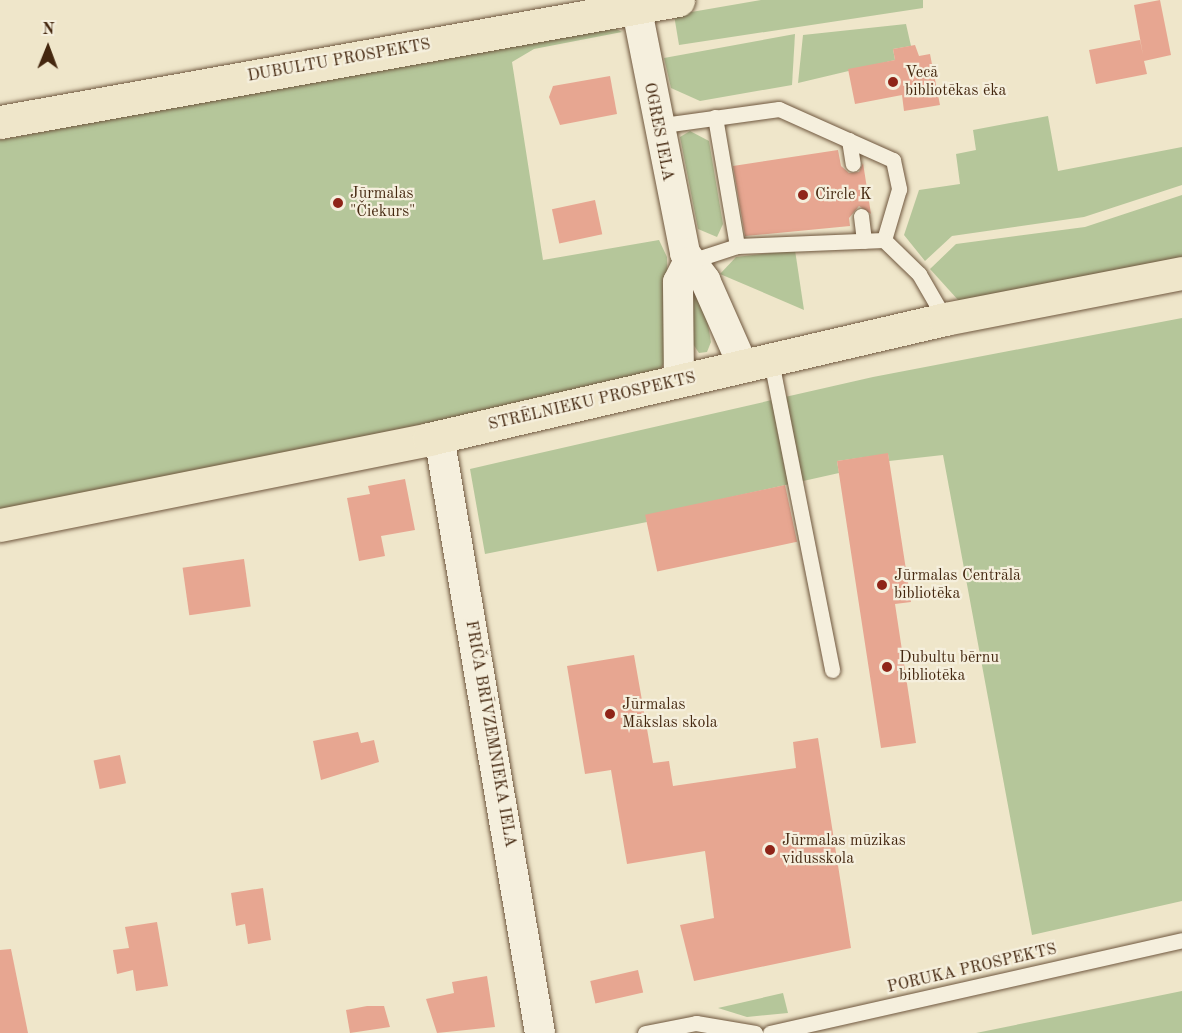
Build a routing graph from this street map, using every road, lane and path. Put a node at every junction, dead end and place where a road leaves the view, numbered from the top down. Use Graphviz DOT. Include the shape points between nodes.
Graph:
graph roads {
  1 [pos="678,0"];
  2 [pos="635,4"];
  3 [pos="715,117"];
  4 [pos="0,123"];
  5 [pos="656,126"];
  6 [pos="849,140"];
  7 [pos="853,164"];
  8 [pos="861,216"];
  9 [pos="884,240"];
  10 [pos="864,241"];
  11 [pos="737,246"];
  12 [pos="688,262"];
  13 [pos="1182,273"];
  14 [pos="945,319"];
  15 [pos="757,364"];
  16 [pos="679,382"];
  17 [pos="439,436"];
  18 [pos="0,525"];
  19 [pos="832,670"];
  20 [pos="1182,940"];
  21 [pos="540,1033"];
  22 [pos="645,1033"];
  23 [pos="755,1033"];
  24 [pos="770,1033"];
  1 -- 2 [label="main road, DUBULTU PROSPEKTS"];
  2 -- 4 [label="main road, DUBULTU PROSPEKTS"];
  2 -- 5 [label="street, OGRES IELA"];
  3 -- 5 [label="lane"];
  3 -- 6 [label="lane" via="779,109"];
  3 -- 11 [label="lane"];
  5 -- 12 [label="street, OGRES IELA"];
  6 -- 7 [label="lane"];
  6 -- 9 [label="lane" via="893,160 899,189"];
  8 -- 10 [label="lane"];
  9 -- 10 [label="lane"];
  9 -- 14 [label="lane" via="919,274"];
  10 -- 11 [label="lane"];
  11 -- 12 [label="lane"];
  12 -- 15 [label="street, OGRES IELA" via="705,280"];
  12 -- 16 [label="street" via="678,282"];
  13 -- 14 [label="main road, STRĒLNIEKU PROSPEKTS"];
  14 -- 15 [label="main road, STRĒLNIEKU PROSPEKTS"];
  15 -- 16 [label="main road, STRĒLNIEKU PROSPEKTS"];
  15 -- 19 [label="lane"];
  16 -- 17 [label="main road, STRĒLNIEKU PROSPEKTS"];
  17 -- 18 [label="main road, STRĒLNIEKU PROSPEKTS"];
  17 -- 21 [label="street, FRIČA BRĪVZEMNIEKA IELA"];
  20 -- 24 [label="lane, PORUKA PROSPEKTS"];
  22 -- 23 [label="lane" via="696,1023"];
}
